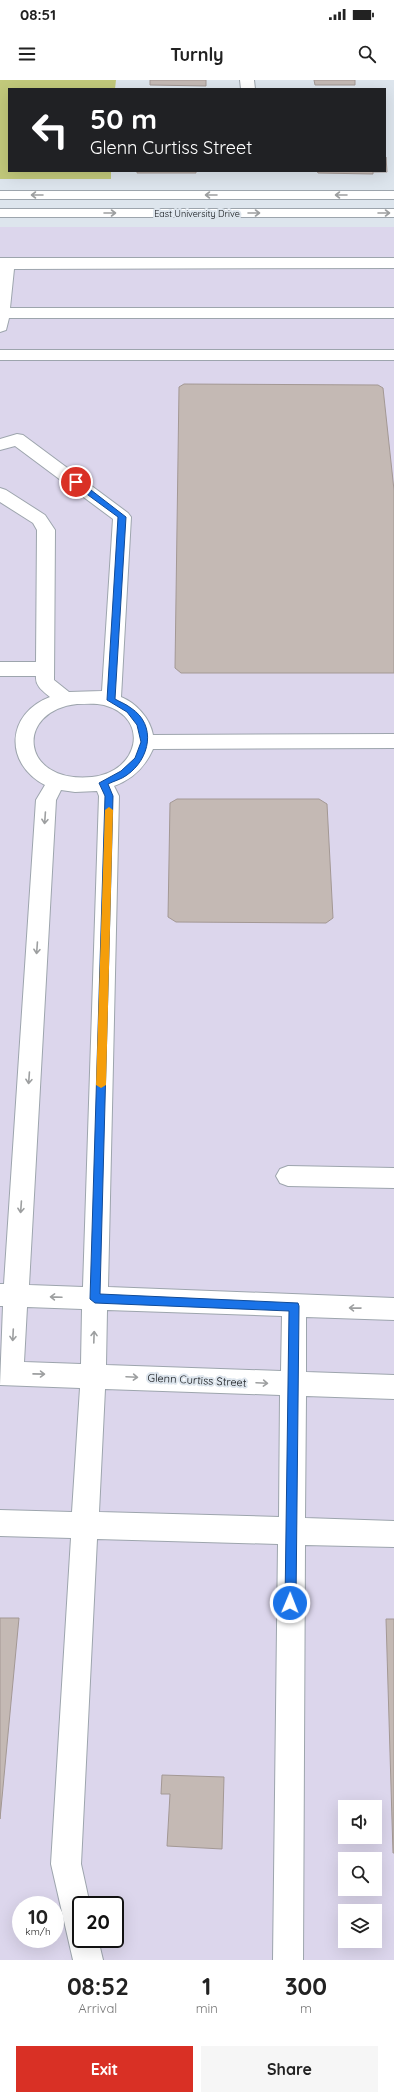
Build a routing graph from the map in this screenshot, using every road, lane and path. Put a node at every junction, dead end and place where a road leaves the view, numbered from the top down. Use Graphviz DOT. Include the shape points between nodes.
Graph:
graph roads {
  1 [pos="0,195"];
  2 [pos="394,195"];
  3 [pos="0,213"];
  4 [pos="394,213"];
  5 [pos="394,263"];
  6 [pos="3,264"];
  7 [pos="394,313"];
  8 [pos="1,320"];
  9 [pos="0,355"];
  10 [pos="394,355"];
  11 [pos="0,445"];
  12 [pos="0,494"];
  13 [pos="0,669"];
  14 [pos="45,669"];
  15 [pos="65,699"];
  16 [pos="111,700"];
  17 [pos="394,741"];
  18 [pos="145,742"];
  19 [pos="56,782"];
  20 [pos="103,783"];
  21 [pos="288,1176"];
  22 [pos="394,1178"];
  23 [pos="8,1296"];
  24 [pos="95,1299"];
  25 [pos="294,1306"];
  26 [pos="394,1309"];
  27 [pos="5,1374"];
  28 [pos="93,1375"];
  29 [pos="294,1384"];
  30 [pos="394,1387"];
  31 [pos="0,1523"];
  32 [pos="84,1525"];
  33 [pos="291,1531"];
  34 [pos="394,1534"];
  35 [pos="73,1896"];
  36 [pos="85,1948"];
  37 [pos="88,1960"];
  38 [pos="288,1960"];
  2 -- 1 [label="street, East University Drive, one-way"];
  3 -- 4 [label="street, East University Drive, one-way"];
  5 -- 6 [label="street"];
  6 -- 8 [label="street"];
  7 -- 8 [label="street"];
  9 -- 10 [label="street"];
  11 -- 16 [label="street" via="17,439 122,517"];
  12 -- 14 [label="street" via="39,519 46,530"];
  13 -- 14 [label="street"];
  14 -- 15 [label="street" via="45,682"];
  15 -- 16 [label="street" via="88,696"];
  15 -- 19 [label="street" via="44,708 30,721 23,738 25,756 37,771"];
  16 -- 18 [label="street" via="130,710 141,725"];
  17 -- 18 [label="street"];
  18 -- 20 [label="street" via="139,759 124,773"];
  19 -- 20 [label="street" via="79,786"];
  19 -- 23 [label="street, one-way" via="46,800"];
  20 -- 24 [label="street" via="109,796"];
  21 -- 22 [label="street"];
  24 -- 23 [label="street, one-way"];
  23 -- 27 [label="street, one-way"];
  24 -- 25 [label="street"];
  28 -- 24 [label="street, one-way"];
  26 -- 25 [label="street, one-way"];
  25 -- 29 [label="street"];
  27 -- 28 [label="street, Glenn Curtiss Street, one-way"];
  28 -- 29 [label="street, Glenn Curtiss Street, one-way"];
  28 -- 32 [label="street"];
  29 -- 30 [label="street, Glenn Curtiss Street"];
  29 -- 33 [label="street"];
  31 -- 32 [label="street"];
  32 -- 33 [label="street"];
  32 -- 35 [label="street" via="66,1864"];
  33 -- 34 [label="street"];
  33 -- 38 [label="street"];
  36 -- 37 [label="street"];
}
